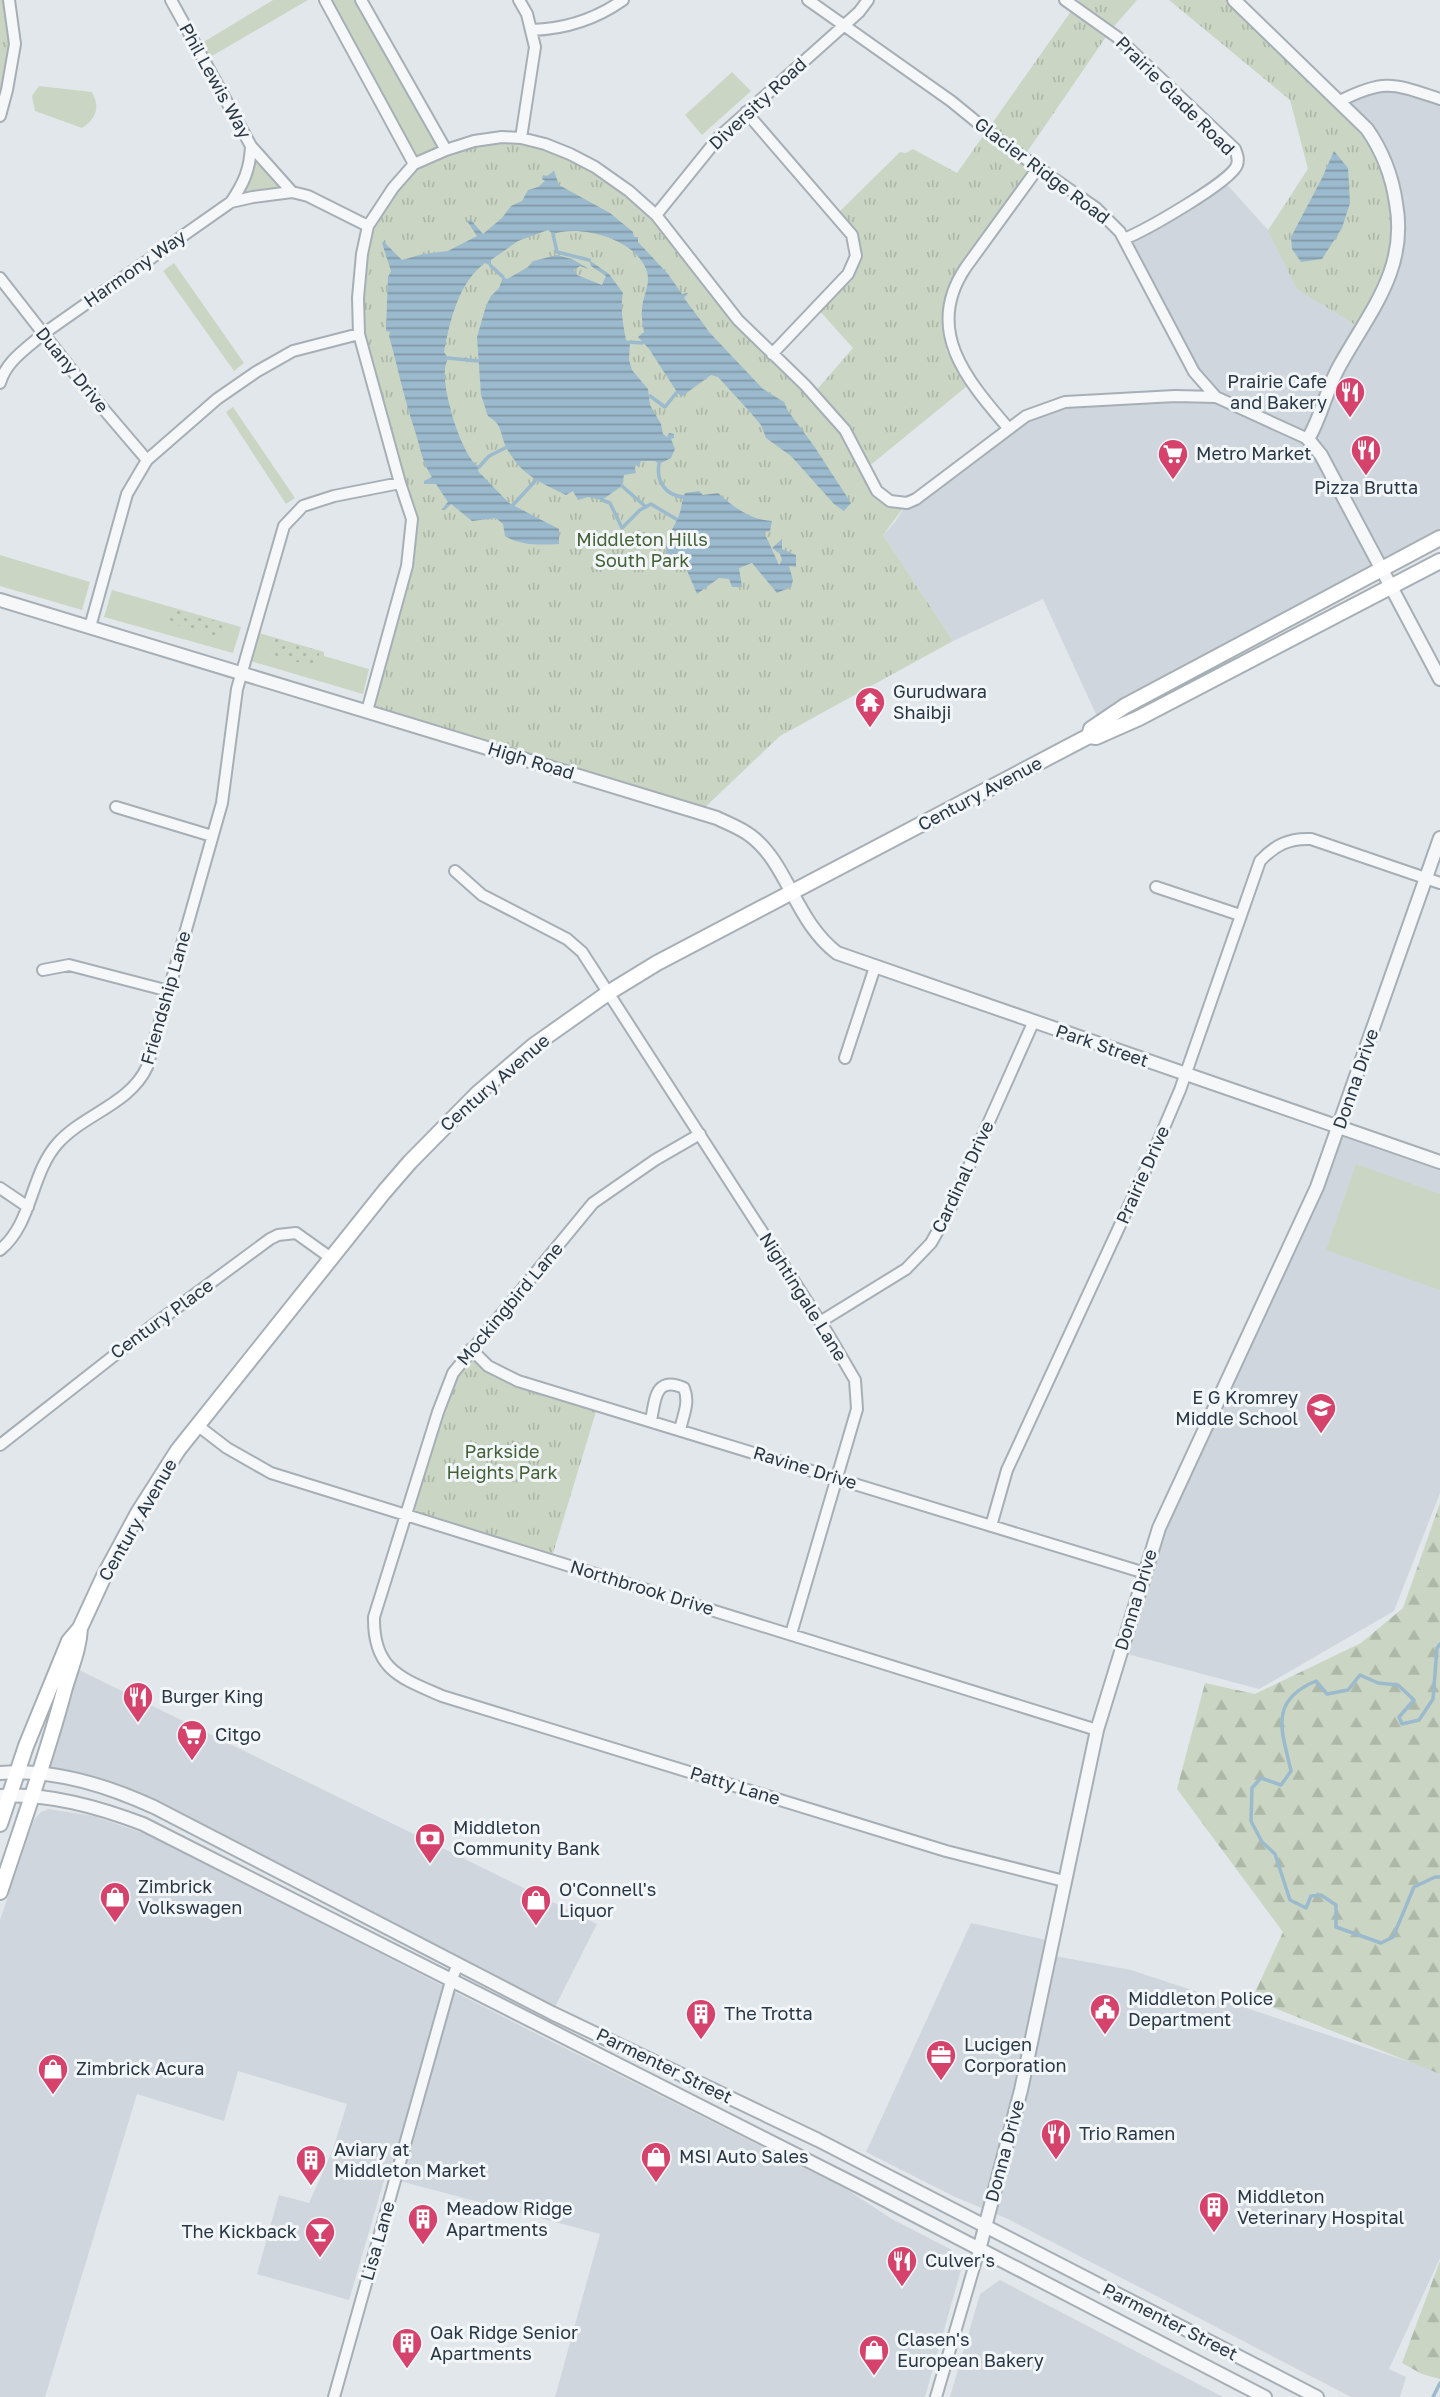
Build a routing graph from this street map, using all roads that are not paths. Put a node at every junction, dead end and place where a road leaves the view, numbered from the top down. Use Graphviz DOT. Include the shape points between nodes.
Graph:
graph roads {
  1 [pos="9,0"];
  2 [pos="171,0"];
  3 [pos="325,0"];
  4 [pos="361,0"];
  5 [pos="519,0"];
  6 [pos="623,0"];
  7 [pos="808,0"];
  8 [pos="868,0"];
  9 [pos="1065,0"];
  10 [pos="1234,0"];
  11 [pos="845,24"];
  12 [pos="532,30"];
  13 [pos="1440,99"];
  14 [pos="1340,101"];
  15 [pos="746,112"];
  16 [pos="0,116"];
  17 [pos="521,138"];
  18 [pos="251,146"];
  19 [pos="446,150"];
  20 [pos="414,164"];
  21 [pos="1038,168"];
  22 [pos="292,192"];
  23 [pos="231,202"];
  24 [pos="656,215"];
  25 [pos="368,226"];
  26 [pos="1124,239"];
  27 [pos="0,278"];
  28 [pos="43,334"];
  29 [pos="359,334"];
  30 [pos="772,354"];
  31 [pos="0,383"];
  32 [pos="1216,397"];
  33 [pos="1009,429"];
  34 [pos="1308,439"];
  35 [pos="147,460"];
  36 [pos="400,483"];
  37 [pos="1440,538"];
  38 [pos="1440,561"];
  39 [pos="1382,568"];
  40 [pos="1391,587"];
  41 [pos="0,600"];
  42 [pos="90,628"];
  43 [pos="241,673"];
  44 [pos="1440,679"];
  45 [pos="367,711"];
  46 [pos="1089,736"];
  47 [pos="116,807"];
  48 [pos="212,836"];
  49 [pos="1440,838"];
  50 [pos="455,871"];
  51 [pos="1426,878"];
  52 [pos="1440,883"];
  53 [pos="1156,887"];
  54 [pos="790,893"];
  55 [pos="1240,915"];
  56 [pos="875,967"];
  57 [pos="43,970"];
  58 [pos="169,991"];
  59 [pos="608,993"];
  60 [pos="1033,1023"];
  61 [pos="845,1058"];
  62 [pos="1185,1074"];
  63 [pos="1340,1128"];
  64 [pos="700,1134"];
  65 [pos="1440,1162"];
  66 [pos="0,1188"];
  67 [pos="28,1207"];
  68 [pos="0,1251"];
  69 [pos="331,1258"];
  70 [pos="821,1322"];
  71 [pos="471,1349"];
  72 [pos="651,1421"];
  73 [pos="197,1425"];
  74 [pos="680,1430"];
  75 [pos="0,1445"];
  76 [pos="838,1478"];
  77 [pos="407,1516"];
  78 [pos="991,1526"];
  79 [pos="1145,1573"];
  80 [pos="80,1628"];
  81 [pos="791,1634"];
  82 [pos="410,1682"];
  83 [pos="1097,1730"];
  84 [pos="17,1772"];
  85 [pos="0,1773"];
  86 [pos="41,1773"];
  87 [pos="5,1796"];
  88 [pos="33,1796"];
  89 [pos="0,1824"];
  90 [pos="1063,1881"];
  91 [pos="0,1892"];
  92 [pos="458,1964"];
  93 [pos="451,1981"];
  94 [pos="985,2228"];
  95 [pos="979,2250"];
  96 [pos="334,2397"];
  97 [pos="936,2397"];
  98 [pos="1265,2397"];
  99 [pos="1317,2397"];
  1 -- 16 [label="street" via="15,44"];
  2 -- 18 [label="street, Phil Lewis Way"];
  3 -- 20 [label="street"];
  4 -- 19 [label="street"];
  5 -- 12 [label="street"];
  6 -- 12 [label="street" via="569,26"];
  7 -- 11 [label="street, Glacier Ridge Road"];
  8 -- 11 [label="street, Diversity Road"];
  9 -- 26 [label="street, Prairie Glade Road" via="1117,37 1238,156 1236,168 1213,187 1184,208"];
  10 -- 14 [label="street"];
  11 -- 15 [label="street, Diversity Road"];
  11 -- 21 [label="street, Glacier Ridge Road"];
  12 -- 17 [label="street" via="535,47"];
  13 -- 14 [label="street" via="1385,84"];
  14 -- 34 [label="street" via="1373,139 1390,173 1400,222 1398,248 1391,274 1332,380"];
  15 -- 24 [label="street, Diversity Road" via="719,137"];
  15 -- 30 [label="street" via="852,235 856,256 848,274"];
  17 -- 19 [label="street" via="474,141"];
  17 -- 24 [label="street" via="595,167"];
  18 -- 22 [label="street, Phil Lewis Way"];
  18 -- 23 [label="street" via="244,183"];
  19 -- 20 [label="street"];
  20 -- 25 [label="street"];
  21 -- 26 [label="street, Glacier Ridge Road" via="1096,208"];
  21 -- 33 [label="street" via="955,282 947,320 954,354"];
  22 -- 23 [label="street, Harmony Way"];
  22 -- 25 [label="street, Phil Lewis Way"];
  23 -- 28 [label="street, Harmony Way"];
  24 -- 30 [label="street" via="738,320"];
  25 -- 29 [label="street" via="359,287"];
  26 -- 32 [label="street, Glacier Ridge Road" via="1194,372"];
  27 -- 28 [label="street, Duany Drive"];
  28 -- 31 [label="street, Harmony Way" via="17,355"];
  28 -- 35 [label="street, Duany Drive"];
  29 -- 35 [label="street" via="293,351 256,372"];
  29 -- 36 [label="street"];
  30 -- 33 [label="street" via="845,430 877,492 890,501 916,499"];
  32 -- 33 [label="street" via="1065,402 1026,416"];
  32 -- 34 [label="street"];
  34 -- 39 [label="street"];
  35 -- 42 [label="street" via="127,494"];
  36 -- 43 [label="street" via="303,506 284,526"];
  36 -- 45 [label="street" via="412,519 408,566"];
  37 -- 39 [label="main road, Century Avenue"];
  38 -- 40 [label="main road, Century Avenue"];
  39 -- 40 [label="street"];
  39 -- 46 [label="main road, Century Avenue" via="1125,706 1091,729"];
  40 -- 44 [label="street"];
  40 -- 46 [label="main road, Century Avenue" via="1139,718"];
  41 -- 42 [label="street, High Road"];
  42 -- 43 [label="street, High Road"];
  43 -- 45 [label="street, High Road"];
  43 -- 48 [label="street, Friendship Lane" via="222,803"];
  45 -- 54 [label="street, High Road" via="717,818 753,837"];
  46 -- 54 [label="main road, Century Avenue"];
  47 -- 48 [label="street"];
  48 -- 58 [label="street, Friendship Lane"];
  49 -- 51 [label="street, Donna Drive"];
  50 -- 59 [label="street, Nightingale Lane" via="482,895 567,939 582,952"];
  51 -- 52 [label="street"];
  51 -- 55 [label="street, Prairie Drive" via="1300,838 1273,848 1260,861"];
  51 -- 63 [label="street, Donna Drive"];
  53 -- 55 [label="street"];
  54 -- 56 [label="street, Park Street" via="822,942 836,953"];
  54 -- 59 [label="main road, Century Avenue"];
  55 -- 62 [label="street, Prairie Drive"];
  56 -- 60 [label="street, Park Street"];
  56 -- 61 [label="street"];
  57 -- 58 [label="street" via="69,965"];
  58 -- 67 [label="street, Friendship Lane" via="144,1075 56,1144"];
  59 -- 64 [label="street, Nightingale Lane"];
  59 -- 69 [label="main road, Century Avenue" via="533,1046 478,1093 410,1162"];
  60 -- 62 [label="street, Park Street"];
  60 -- 70 [label="street, Cardinal Drive" via="931,1243 906,1269"];
  62 -- 63 [label="street, Park Street"];
  62 -- 78 [label="street, Prairie Drive" via="1152,1158 1007,1470"];
  63 -- 65 [label="street, Park Street"];
  63 -- 79 [label="street, Donna Drive" via="1159,1528"];
  64 -- 70 [label="street, Nightingale Lane"];
  64 -- 71 [label="street, Mockingbird Lane" via="593,1203"];
  66 -- 67 [label="street"];
  67 -- 68 [label="street, Friendship Lane" via="20,1227"];
  69 -- 73 [label="main road, Century Avenue"];
  69 -- 75 [label="street, Century Place" via="296,1233 270,1239"];
  70 -- 76 [label="street, Nightingale Lane" via="855,1380 857,1392 857,1409"];
  71 -- 72 [label="street, Ravine Drive" via="488,1366 518,1381"];
  71 -- 77 [label="street, Mockingbird Lane" via="450,1377"];
  72 -- 74 [label="street, Ravine Drive"];
  72 -- 74 [label="street" via="660,1388 677,1385 684,1388 688,1404"];
  73 -- 77 [label="street, Northbrook Drive" via="271,1473"];
  73 -- 80 [label="main road, Century Avenue" via="138,1513"];
  74 -- 76 [label="street, Ravine Drive"];
  76 -- 78 [label="street, Ravine Drive"];
  76 -- 81 [label="street, Nightingale Lane"];
  77 -- 81 [label="street, Northbrook Drive"];
  77 -- 82 [label="street, Mockingbird Lane" via="374,1625 387,1665"];
  78 -- 79 [label="street, Ravine Drive"];
  79 -- 83 [label="street, Donna Drive"];
  80 -- 84 [label="main road, Century Avenue" via="69,1641"];
  80 -- 86 [label="main road, Century Avenue" via="79,1646"];
  81 -- 83 [label="street, Northbrook Drive"];
  82 -- 90 [label="street, Patty Lane" via="442,1696 934,1847"];
  83 -- 90 [label="street, Donna Drive"];
  84 -- 85 [label="street, Parmenter Street"];
  84 -- 86 [label="street, Parmenter Street"];
  84 -- 87 [label="main road, Century Avenue"];
  86 -- 88 [label="main road, Century Avenue"];
  86 -- 92 [label="street, Parmenter Street" via="136,1799"];
  87 -- 88 [label="street, Parmenter Street"];
  87 -- 89 [label="main road, Century Avenue"];
  88 -- 91 [label="main road, Century Avenue"];
  88 -- 93 [label="street, Parmenter Street" via="110,1811 143,1824"];
  90 -- 94 [label="street, Donna Drive" via="1021,2090"];
  92 -- 93 [label="street, Lisa Lane"];
  92 -- 94 [label="street, Parmenter Street" via="818,2140"];
  93 -- 95 [label="street, Parmenter Street"];
  93 -- 96 [label="street, Lisa Lane"];
  94 -- 95 [label="street, Donna Drive"];
  94 -- 99 [label="street, Parmenter Street"];
  95 -- 97 [label="street, Donna Drive"];
  95 -- 98 [label="street, Parmenter Street"];
}
